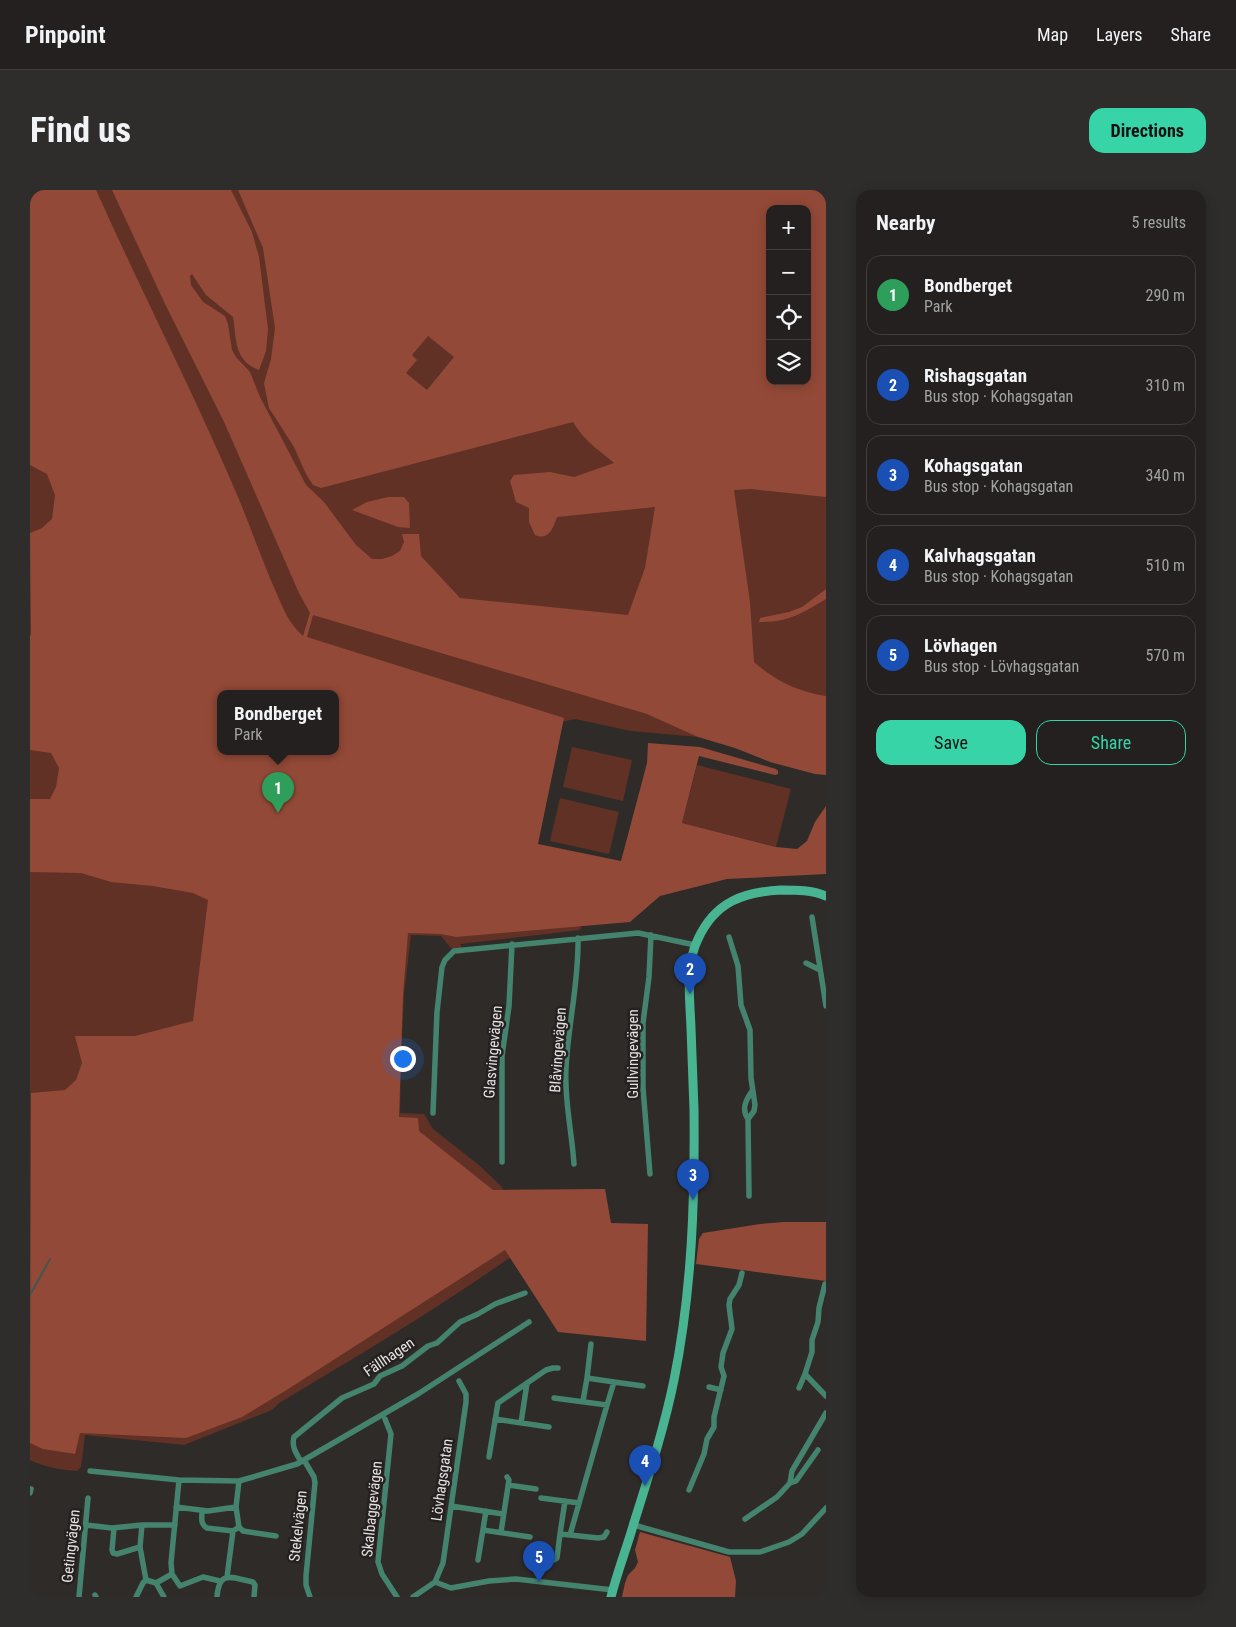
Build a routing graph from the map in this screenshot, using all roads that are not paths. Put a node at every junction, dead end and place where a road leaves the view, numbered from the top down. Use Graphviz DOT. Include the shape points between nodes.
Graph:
graph roads {
  1 [pos="826,896"];
  2 [pos="812,917"];
  3 [pos="651,935"];
  4 [pos="728,937"];
  5 [pos="578,938"];
  6 [pos="512,944"];
  7 [pos="695,945"];
  8 [pos="806,963"];
  9 [pos="820,970"];
  10 [pos="826,1006"];
  11 [pos="752,1091"];
  12 [pos="433,1113"];
  13 [pos="748,1119"];
  14 [pos="502,1162"];
  15 [pos="574,1164"];
  16 [pos="650,1174"];
  17 [pos="748,1196"];
  18 [pos="742,1272"];
  19 [pos="825,1284"];
  20 [pos="525,1293"];
  21 [pos="529,1322"];
  22 [pos="591,1344"];
  23 [pos="558,1368"];
  24 [pos="805,1374"];
  25 [pos="587,1378"];
  26 [pos="459,1381"];
  27 [pos="614,1382"];
  28 [pos="527,1383"];
  29 [pos="643,1386"];
  30 [pos="710,1386"];
  31 [pos="799,1388"];
  32 [pos="721,1390"];
  33 [pos="826,1396"];
  34 [pos="554,1398"];
  35 [pos="584,1401"];
  36 [pos="607,1405"];
  37 [pos="826,1413"];
  38 [pos="385,1419"];
  39 [pos="495,1419"];
  40 [pos="521,1423"];
  41 [pos="549,1428"];
  42 [pos="818,1450"];
  43 [pos="490,1457"];
  44 [pos="303,1461"];
  45 [pos="90,1471"];
  46 [pos="507,1477"];
  47 [pos="179,1480"];
  48 [pos="240,1481"];
  49 [pos="790,1483"];
  50 [pos="508,1484"];
  51 [pos="536,1489"];
  52 [pos="689,1490"];
  53 [pos="88,1498"];
  54 [pos="541,1498"];
  55 [pos="565,1501"];
  56 [pos="579,1503"];
  57 [pos="451,1506"];
  58 [pos="176,1507"];
  59 [pos="236,1507"];
  60 [pos="826,1508"];
  61 [pos="202,1511"];
  62 [pos="486,1511"];
  63 [pos="503,1514"];
  64 [pos="745,1519"];
  65 [pos="86,1525"];
  66 [pos="142,1525"];
  67 [pos="175,1525"];
  68 [pos="634,1525"];
  69 [pos="114,1528"];
  70 [pos="236,1529"];
  71 [pos="483,1530"];
  72 [pos="500,1532"];
  73 [pos="607,1532"];
  74 [pos="560,1534"];
  75 [pos="570,1535"];
  76 [pos="276,1536"];
  77 [pos="530,1537"];
  78 [pos="140,1547"];
  79 [pos="527,1558"];
  80 [pos="478,1560"];
  81 [pos="172,1574"];
  82 [pos="227,1578"];
  83 [pos="146,1580"];
  84 [pos="220,1581"];
  85 [pos="435,1582"];
  86 [pos="156,1583"];
  87 [pos="612,1594"];
  88 [pos="79,1597"];
  89 [pos="136,1597"];
  90 [pos="164,1597"];
  91 [pos="217,1597"];
  92 [pos="254,1597"];
  93 [pos="310,1597"];
  94 [pos="396,1597"];
  95 [pos="413,1597"];
  1 -- 7 [label="street" via="804,890 749,894 722,908 708,922"];
  2 -- 9 [label="street"];
  3 -- 5 [label="street" via="638,933"];
  3 -- 7 [label="street"];
  3 -- 16 [label="street, Gullvingevägen" via="643,1023 643,1078"];
  4 -- 11 [label="street" via="738,966 742,1005 750,1030"];
  5 -- 6 [label="street"];
  5 -- 15 [label="street, Blåvingevägen" via="566,1069"];
  6 -- 12 [label="street" via="459,949 444,960 437,1012"];
  6 -- 14 [label="street, Glasvingevägen" via="509,1006 502,1056"];
  7 -- 68 [label="street" via="690,964 694,1152 688,1291 674,1380"];
  8 -- 9 [label="street"];
  9 -- 10 [label="street"];
  11 -- 13 [label="street" via="755,1105"];
  11 -- 13 [label="street" via="745,1102"];
  13 -- 17 [label="street"];
  18 -- 32 [label="street" via="730,1298 732,1329 723,1353"];
  19 -- 24 [label="street"];
  20 -- 44 [label="street, Fällhagen" via="494,1304 460,1322 406,1364 380,1376 374,1384 342,1398 294,1437 293,1448"];
  21 -- 44 [label="street" via="418,1394"];
  22 -- 25 [label="street"];
  23 -- 28 [label="street" via="548,1369"];
  24 -- 31 [label="street"];
  24 -- 33 [label="street"];
  25 -- 27 [label="street"];
  25 -- 35 [label="street"];
  26 -- 57 [label="street, Lövhagsgatan" via="466,1394 466,1402"];
  27 -- 29 [label="street"];
  27 -- 36 [label="street"];
  28 -- 39 [label="street" via="500,1401"];
  28 -- 40 [label="street"];
  30 -- 32 [label="street"];
  32 -- 52 [label="street" via="714,1427"];
  34 -- 35 [label="street"];
  35 -- 36 [label="street"];
  36 -- 56 [label="street"];
  37 -- 49 [label="street" via="792,1472"];
  38 -- 94 [label="street, Skalbaggevägen" via="392,1434 378,1562"];
  39 -- 40 [label="street"];
  39 -- 43 [label="street"];
  40 -- 41 [label="street"];
  42 -- 49 [label="street" via="796,1481"];
  44 -- 48 [label="street"];
  44 -- 93 [label="street, Stekelvägen" via="315,1483 306,1576"];
  45 -- 47 [label="street"];
  46 -- 50 [label="street"];
  47 -- 48 [label="street"];
  47 -- 58 [label="street"];
  48 -- 59 [label="street"];
  49 -- 64 [label="street" via="777,1497"];
  50 -- 51 [label="street"];
  50 -- 63 [label="street"];
  53 -- 65 [label="street, Getingvägen"];
  54 -- 55 [label="street"];
  55 -- 56 [label="street"];
  55 -- 74 [label="street"];
  56 -- 75 [label="street"];
  57 -- 62 [label="street"];
  57 -- 85 [label="street, Lövhagsgatan" via="443,1564"];
  58 -- 61 [label="street"];
  58 -- 67 [label="street"];
  59 -- 61 [label="street"];
  59 -- 70 [label="street"];
  60 -- 68 [label="street" via="802,1534 760,1552 729,1552"];
  61 -- 70 [label="street" via="202,1520 207,1528"];
  62 -- 63 [label="street"];
  62 -- 71 [label="street"];
  63 -- 72 [label="street"];
  65 -- 69 [label="street"];
  65 -- 88 [label="street, Getingvägen"];
  66 -- 67 [label="street"];
  66 -- 69 [label="street"];
  66 -- 78 [label="street"];
  67 -- 81 [label="street" via="170,1563"];
  68 -- 87 [label="street"];
  69 -- 78 [label="street" via="114,1553"];
  70 -- 76 [label="street"];
  70 -- 82 [label="street"];
  71 -- 72 [label="street"];
  71 -- 80 [label="street"];
  72 -- 77 [label="street"];
  73 -- 75 [label="street" via="598,1538"];
  74 -- 75 [label="street"];
  74 -- 79 [label="street" via="557,1558"];
  78 -- 83 [label="street"];
  81 -- 84 [label="street" via="180,1586 204,1577"];
  81 -- 86 [label="street"];
  82 -- 84 [label="street"];
  82 -- 92 [label="street" via="253,1582 256,1585"];
  83 -- 86 [label="street"];
  83 -- 89 [label="street"];
  84 -- 91 [label="street"];
  85 -- 87 [label="street" via="451,1588 516,1579"];
  85 -- 95 [label="street"];
  86 -- 90 [label="street"];
}
